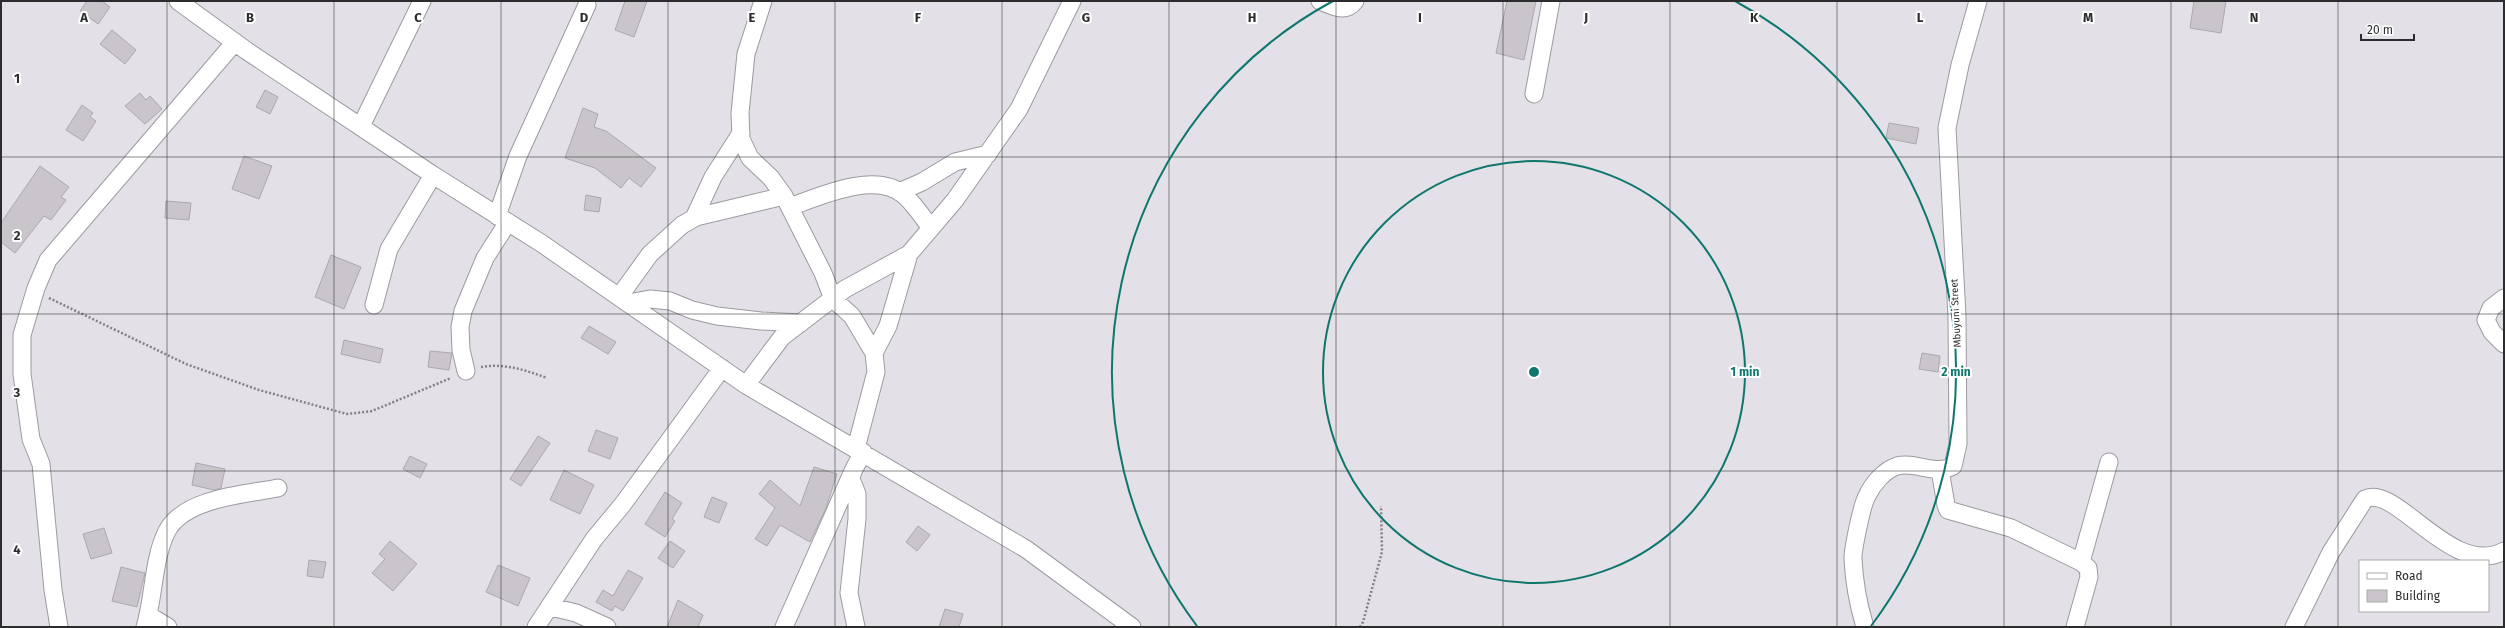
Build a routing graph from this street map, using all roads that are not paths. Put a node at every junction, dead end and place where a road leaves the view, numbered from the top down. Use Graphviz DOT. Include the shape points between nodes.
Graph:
graph roads {
  1 [pos="178,1"];
  2 [pos="422,1"];
  3 [pos="763,1"];
  4 [pos="1072,1"];
  5 [pos="1320,1"];
  6 [pos="1355,1"];
  7 [pos="1551,1"];
  8 [pos="1978,1"];
  9 [pos="587,5"];
  10 [pos="235,42"];
  11 [pos="1534,94"];
  12 [pos="361,126"];
  13 [pos="741,133"];
  14 [pos="988,154"];
  15 [pos="433,175"];
  16 [pos="899,192"];
  17 [pos="787,202"];
  18 [pos="694,218"];
  19 [pos="502,219"];
  20 [pos="930,227"];
  21 [pos="909,254"];
  22 [pos="2504,298"];
  23 [pos="833,299"];
  24 [pos="623,300"];
  25 [pos="374,305"];
  26 [pos="801,322"];
  27 [pos="2504,344"];
  28 [pos="874,353"];
  29 [pos="722,368"];
  30 [pos="466,371"];
  31 [pos="746,385"];
  32 [pos="860,450"];
  33 [pos="2109,462"];
  34 [pos="1940,470"];
  35 [pos="853,471"];
  36 [pos="278,488"];
  37 [pos="2504,551"];
  38 [pos="2081,562"];
  39 [pos="551,607"];
  40 [pos="146,621"];
  41 [pos="59,627"];
  42 [pos="168,627"];
  43 [pos="536,627"];
  44 [pos="608,627"];
  45 [pos="784,627"];
  46 [pos="856,627"];
  47 [pos="1132,627"];
  48 [pos="1865,627"];
  49 [pos="2076,627"];
  50 [pos="2294,627"];
  1 -- 10 [label="street"];
  2 -- 12 [label="street"];
  3 -- 13 [label="street" via="746,54 740,113"];
  4 -- 14 [label="street" via="1018,109"];
  5 -- 6 [label="street" via="1343,9 1350,7"];
  7 -- 11 [label="street"];
  8 -- 34 [label="street, Mbuyuni Street" via="1960,65 1947,128 1957,316 1958,444 1953,466"];
  9 -- 19 [label="street" via="518,156"];
  10 -- 12 [label="street"];
  10 -- 41 [label="street" via="48,260 36,288 22,335 22,374 32,439 41,464 52,590"];
  12 -- 15 [label="street"];
  13 -- 17 [label="street" via="741,139 750,158 771,178"];
  13 -- 18 [label="street" via="713,177"];
  14 -- 16 [label="street" via="955,162 922,182"];
  14 -- 20 [label="street" via="967,185"];
  15 -- 19 [label="street"];
  15 -- 25 [label="street" via="389,249"];
  16 -- 17 [label="street" via="877,184"];
  16 -- 20 [label="street"];
  17 -- 18 [label="street"];
  17 -- 23 [label="street" via="823,273"];
  18 -- 24 [label="street" via="666,238 650,254"];
  19 -- 24 [label="street"];
  19 -- 30 [label="street" via="463,311 460,327 461,350"];
  20 -- 21 [label="street"];
  21 -- 23 [label="street" via="845,289"];
  21 -- 28 [label="street" via="888,326"];
  22 -- 27 [label="street" via="2491,308 2486,320"];
  23 -- 26 [label="street"];
  23 -- 28 [label="street" via="852,316"];
  24 -- 26 [label="street" via="670,301 692,310 718,316"];
  24 -- 29 [label="street"];
  26 -- 31 [label="street" via="782,337"];
  28 -- 32 [label="street" via="876,372"];
  29 -- 31 [label="street"];
  29 -- 39 [label="street" via="624,504 594,539"];
  31 -- 32 [label="street"];
  32 -- 35 [label="street"];
  32 -- 47 [label="street" via="1026,549"];
  33 -- 38 [label="street"];
  34 -- 38 [label="street" via="1948,510 2011,528"];
  34 -- 48 [label="street" via="1906,465 1895,467 1876,482 1866,497 1853,556 1857,599"];
  35 -- 45 [label="street"];
  35 -- 46 [label="street" via="858,519 849,593"];
  36 -- 40 [label="street" via="212,501 181,514 167,531"];
  37 -- 50 [label="street" via="2492,557 2472,555 2440,540 2384,499 2365,499 2331,552"];
  38 -- 49 [label="street" via="2088,568 2089,577"];
  39 -- 43 [label="street"];
  39 -- 44 [label="street" via="576,613"];
  40 -- 42 [label="street"];
}
